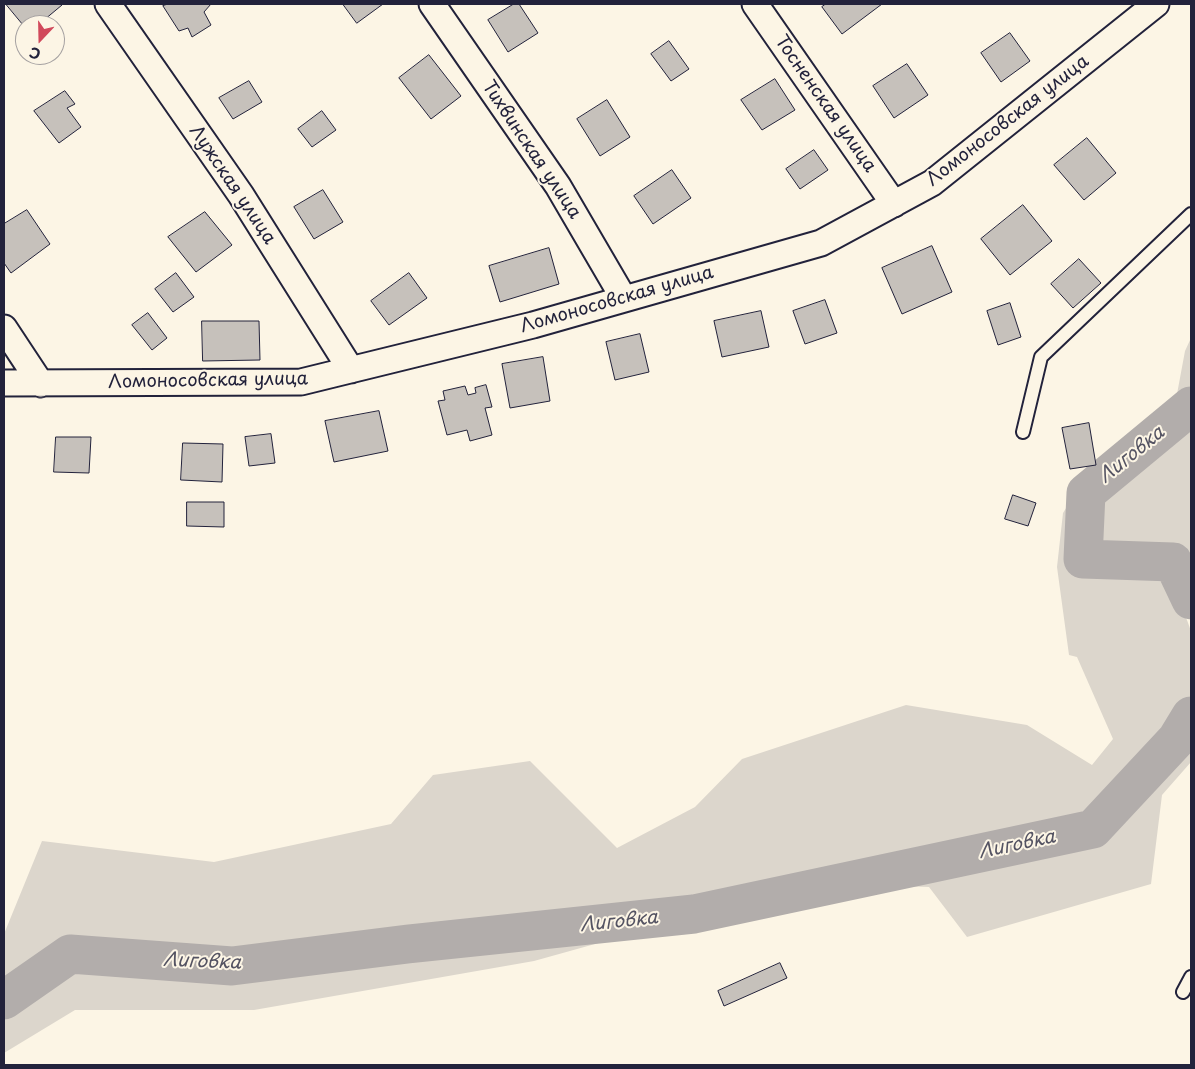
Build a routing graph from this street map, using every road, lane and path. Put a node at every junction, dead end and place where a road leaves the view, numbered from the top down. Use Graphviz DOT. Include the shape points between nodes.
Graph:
graph roads {
  1 [pos="108,4"];
  2 [pos="432,4"];
  3 [pos="755,4"];
  4 [pos="1156,4"];
  5 [pos="894,204"];
  6 [pos="1191,214"];
  7 [pos="624,299"];
  8 [pos="4,328"];
  9 [pos="351,370"];
  10 [pos="4,383"];
  11 [pos="41,384"];
  12 [pos="1023,432"];
  13 [pos="1191,977"];
  14 [pos="1183,992"];
  1 -- 9 [label="street, Лужская улица" via="241,195"];
  2 -- 7 [label="street, Тихвинская улица" via="558,186"];
  3 -- 5 [label="street, Тосненская улица"];
  4 -- 5 [label="street, Ломоносовская улица" via="932,183"];
  5 -- 7 [label="street, Ломоносовская улица" via="822,242"];
  6 -- 12 [label="lane" via="1041,357"];
  7 -- 9 [label="street, Ломоносовская улица"];
  8 -- 11 [label="street"];
  9 -- 11 [label="street, Ломоносовская улица" via="301,382"];
  10 -- 11 [label="street, Ломоносовская улица"];
  13 -- 14 [label="lane"];
}
